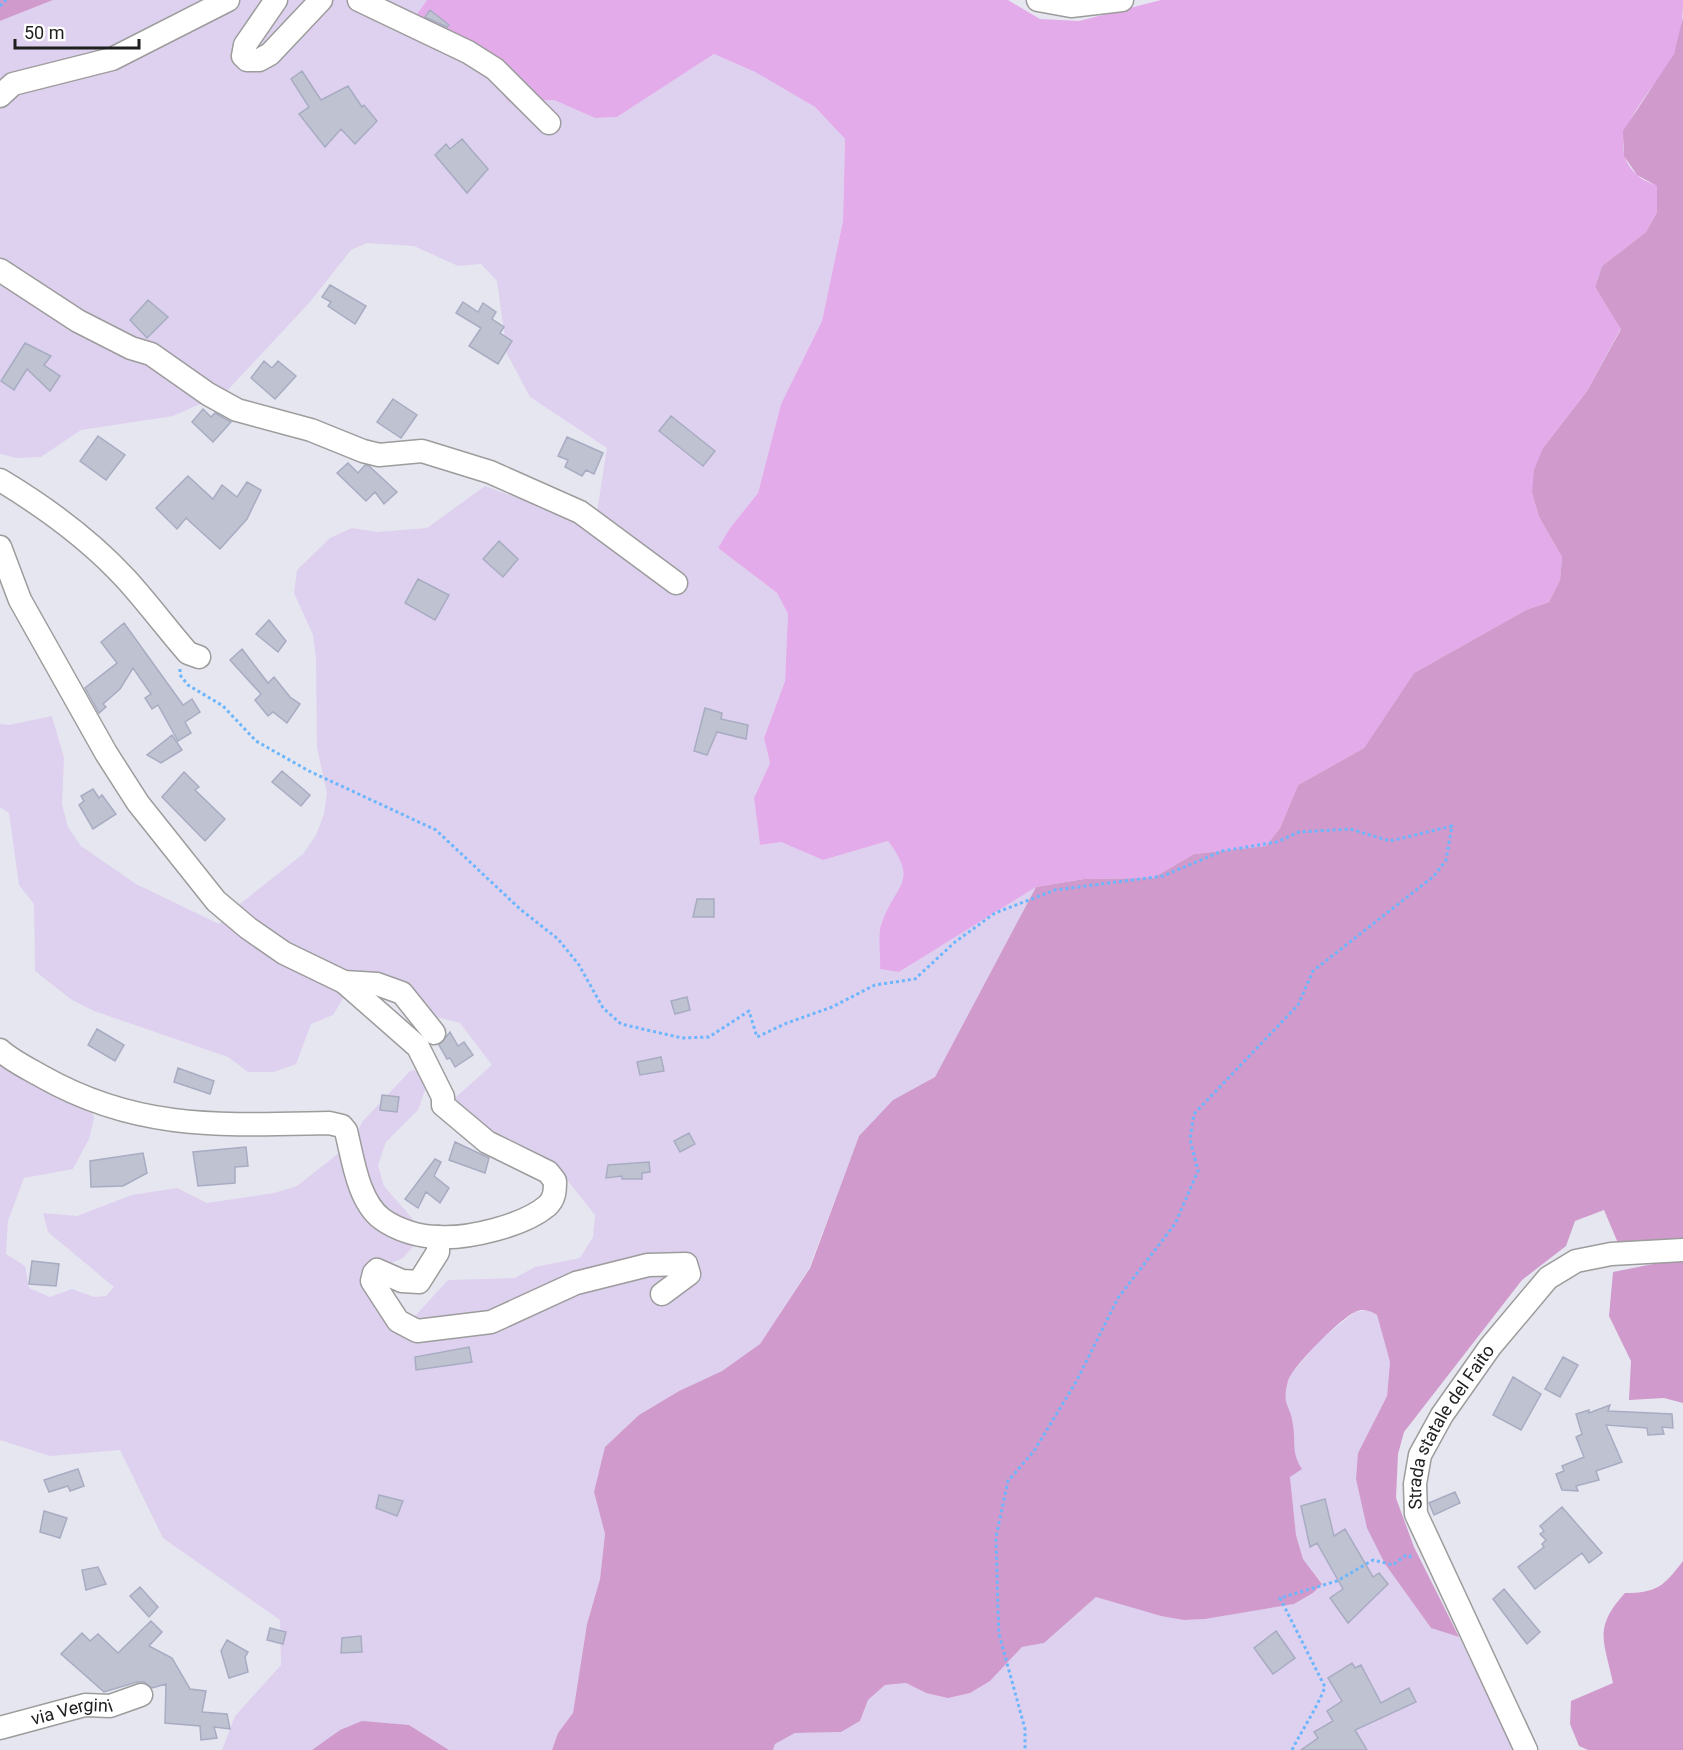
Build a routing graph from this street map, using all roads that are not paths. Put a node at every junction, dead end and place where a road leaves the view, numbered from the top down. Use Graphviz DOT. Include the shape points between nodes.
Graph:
graph roads {
  1 [pos="228,0"];
  2 [pos="276,0"];
  3 [pos="321,0"];
  4 [pos="359,0"];
  5 [pos="1038,0"];
  6 [pos="1122,0"];
  7 [pos="0,96"];
  8 [pos="549,123"];
  9 [pos="0,270"];
  10 [pos="0,480"];
  11 [pos="0,547"];
  12 [pos="676,583"];
  13 [pos="199,657"];
  14 [pos="344,982"];
  15 [pos="434,1033"];
  16 [pos="0,1050"];
  17 [pos="438,1238"];
  18 [pos="1683,1250"];
  19 [pos="662,1294"];
  20 [pos="141,1695"];
  21 [pos="0,1728"];
  22 [pos="1526,1750"];
  1 -- 7 [label="street" via="112,58 13,84"];
  2 -- 3 [label="street" via="245,45 243,56 247,60 259,60 270,54"];
  4 -- 8 [label="street" via="495,69"];
  5 -- 6 [label="street" via="1071,6"];
  9 -- 12 [label="street" via="78,321 151,354 237,410 312,430 379,455 422,451 490,472 580,513"];
  10 -- 13 [label="street" via="36,501 92,549 125,579 188,652"];
  11 -- 14 [label="street" via="20,600 106,753 145,812 216,901 284,953"];
  14 -- 15 [label="street" via="377,984 402,993"];
  14 -- 17 [label="street" via="418,1047 443,1096 443,1105 487,1142 548,1173 555,1181 548,1206 522,1220 483,1232"];
  16 -- 17 [label="street" via="64,1089 143,1116 208,1125 342,1126 366,1200 381,1218 407,1231"];
  17 -- 19 [label="street" via="438,1252 418,1282 402,1281 377,1270 372,1281 398,1321 417,1331 491,1322 576,1283 648,1265 686,1264 689,1274"];
  18 -- 22 [label="street, Strada statale del Faito" via="1611,1254 1576,1261 1548,1278 1490,1347 1442,1415 1420,1455 1415,1484 1416,1514"];
  20 -- 21 [label="street, via Vergini" via="110,1706 85,1705"];
}
